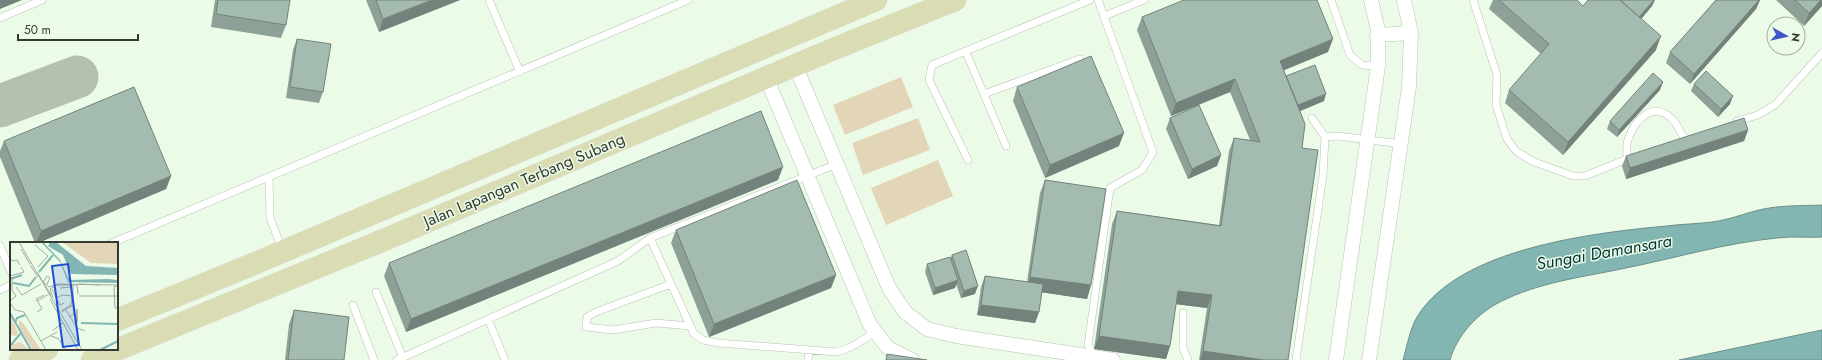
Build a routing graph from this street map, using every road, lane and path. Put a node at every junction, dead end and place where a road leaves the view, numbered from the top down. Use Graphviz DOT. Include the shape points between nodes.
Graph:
graph roads {
  1 [pos="42,0"];
  2 [pos="489,0"];
  3 [pos="688,0"];
  4 [pos="876,0"];
  5 [pos="955,0"];
  6 [pos="1090,0"];
  7 [pos="1098,0"];
  8 [pos="1144,0"];
  9 [pos="1331,0"];
  10 [pos="1371,0"];
  11 [pos="1404,0"];
  12 [pos="1473,0"];
  13 [pos="1104,16"];
  14 [pos="0,18"];
  15 [pos="1411,33"];
  16 [pos="1378,35"];
  17 [pos="966,52"];
  18 [pos="1822,53"];
  19 [pos="1080,59"];
  20 [pos="795,65"];
  21 [pos="1378,66"];
  22 [pos="520,72"];
  23 [pos="766,77"];
  24 [pos="984,94"];
  25 [pos="1312,118"];
  26 [pos="1728,124"];
  27 [pos="1325,137"];
  28 [pos="1685,139"];
  29 [pos="1368,140"];
  30 [pos="1402,144"];
  31 [pos="1006,146"];
  32 [pos="1641,154"];
  33 [pos="1627,159"];
  34 [pos="968,160"];
  35 [pos="837,164"];
  36 [pos="807,175"];
  37 [pos="269,177"];
  38 [pos="650,238"];
  39 [pos="114,242"];
  40 [pos="0,246"];
  41 [pos="284,252"];
  42 [pos="10,270"];
  43 [pos="671,284"];
  44 [pos="10,285"];
  45 [pos="0,290"];
  46 [pos="376,292"];
  47 [pos="353,305"];
  48 [pos="1183,313"];
  49 [pos="488,319"];
  50 [pos="118,320"];
  51 [pos="690,326"];
  52 [pos="875,331"];
  53 [pos="118,349"];
  54 [pos="45,350"];
  55 [pos="116,350"];
  56 [pos="809,351"];
  57 [pos="400,359"];
  58 [pos="1095,359"];
  59 [pos="20,360"];
  60 [pos="92,360"];
  61 [pos="374,360"];
  62 [pos="505,360"];
  63 [pos="808,360"];
  64 [pos="912,360"];
  65 [pos="1113,360"];
  66 [pos="1188,360"];
  67 [pos="1296,360"];
  68 [pos="1336,360"];
  69 [pos="1369,360"];
  1 -- 14 [label="lane"];
  2 -- 22 [label="lane"];
  3 -- 22 [label="lane"];
  4 -- 41 [label="main road, Jalan Lapangan Terbang Subang"];
  5 -- 20 [label="main road, Jalan Lapangan Terbang Subang"];
  6 -- 17 [label="lane"];
  7 -- 13 [label="lane"];
  8 -- 13 [label="lane"];
  9 -- 21 [label="lane" via="1350,55 1362,65"];
  10 -- 16 [label="street"];
  11 -- 15 [label="street"];
  12 -- 33 [label="lane" via="1497,75 1496,105 1507,139 1516,151 1532,161 1573,176 1584,176"];
  13 -- 58 [label="lane" via="1153,152 1142,170 1110,188 1088,345"];
  15 -- 16 [label="street"];
  15 -- 30 [label="street" via="1409,87"];
  16 -- 21 [label="street"];
  17 -- 24 [label="lane"];
  17 -- 34 [label="lane" via="932,65 929,80"];
  18 -- 26 [label="lane" via="1776,104 1758,114"];
  19 -- 24 [label="lane"];
  20 -- 23 [label="main road, Jalan Lapangan Terbang Subang"];
  20 -- 35 [label="street"];
  21 -- 29 [label="street"];
  22 -- 37 [label="lane"];
  23 -- 36 [label="street"];
  23 -- 53 [label="main road, Jalan Lapangan Terbang Subang" via="379,242"];
  24 -- 31 [label="lane"];
  25 -- 27 [label="lane"];
  27 -- 29 [label="lane"];
  27 -- 67 [label="lane" via="1323,175"];
  28 -- 33 [label="lane" via="1672,118 1662,111 1654,110 1643,116 1630,134"];
  29 -- 30 [label="lane"];
  29 -- 68 [label="street"];
  30 -- 69 [label="street"];
  32 -- 33 [label="lane"];
  35 -- 36 [label="lane"];
  35 -- 58 [label="street" via="889,288 905,312 927,329"];
  36 -- 38 [label="lane"];
  36 -- 52 [label="street" via="870,325"];
  37 -- 39 [label="lane"];
  37 -- 41 [label="lane" via="270,218"];
  38 -- 43 [label="lane"];
  38 -- 49 [label="lane" via="618,261"];
  40 -- 42 [label="lane"];
  41 -- 50 [label="main road, Jalan Lapangan Terbang Subang"];
  43 -- 51 [label="lane"];
  43 -- 51 [label="lane" via="596,312 587,317 586,327 613,330 656,323"];
  44 -- 45 [label="lane"];
  46 -- 57 [label="lane"];
  47 -- 61 [label="lane"];
  48 -- 66 [label="lane" via="1183,348"];
  49 -- 57 [label="lane"];
  49 -- 62 [label="lane"];
  51 -- 56 [label="lane" via="694,334 708,342"];
  52 -- 56 [label="lane" via="848,349 838,352"];
  52 -- 64 [label="street" via="888,348"];
  54 -- 59 [label="main road"];
  55 -- 60 [label="main road, Jalan Lapangan Terbang Subang"];
  56 -- 63 [label="lane"];
  58 -- 65 [label="street"];
}
